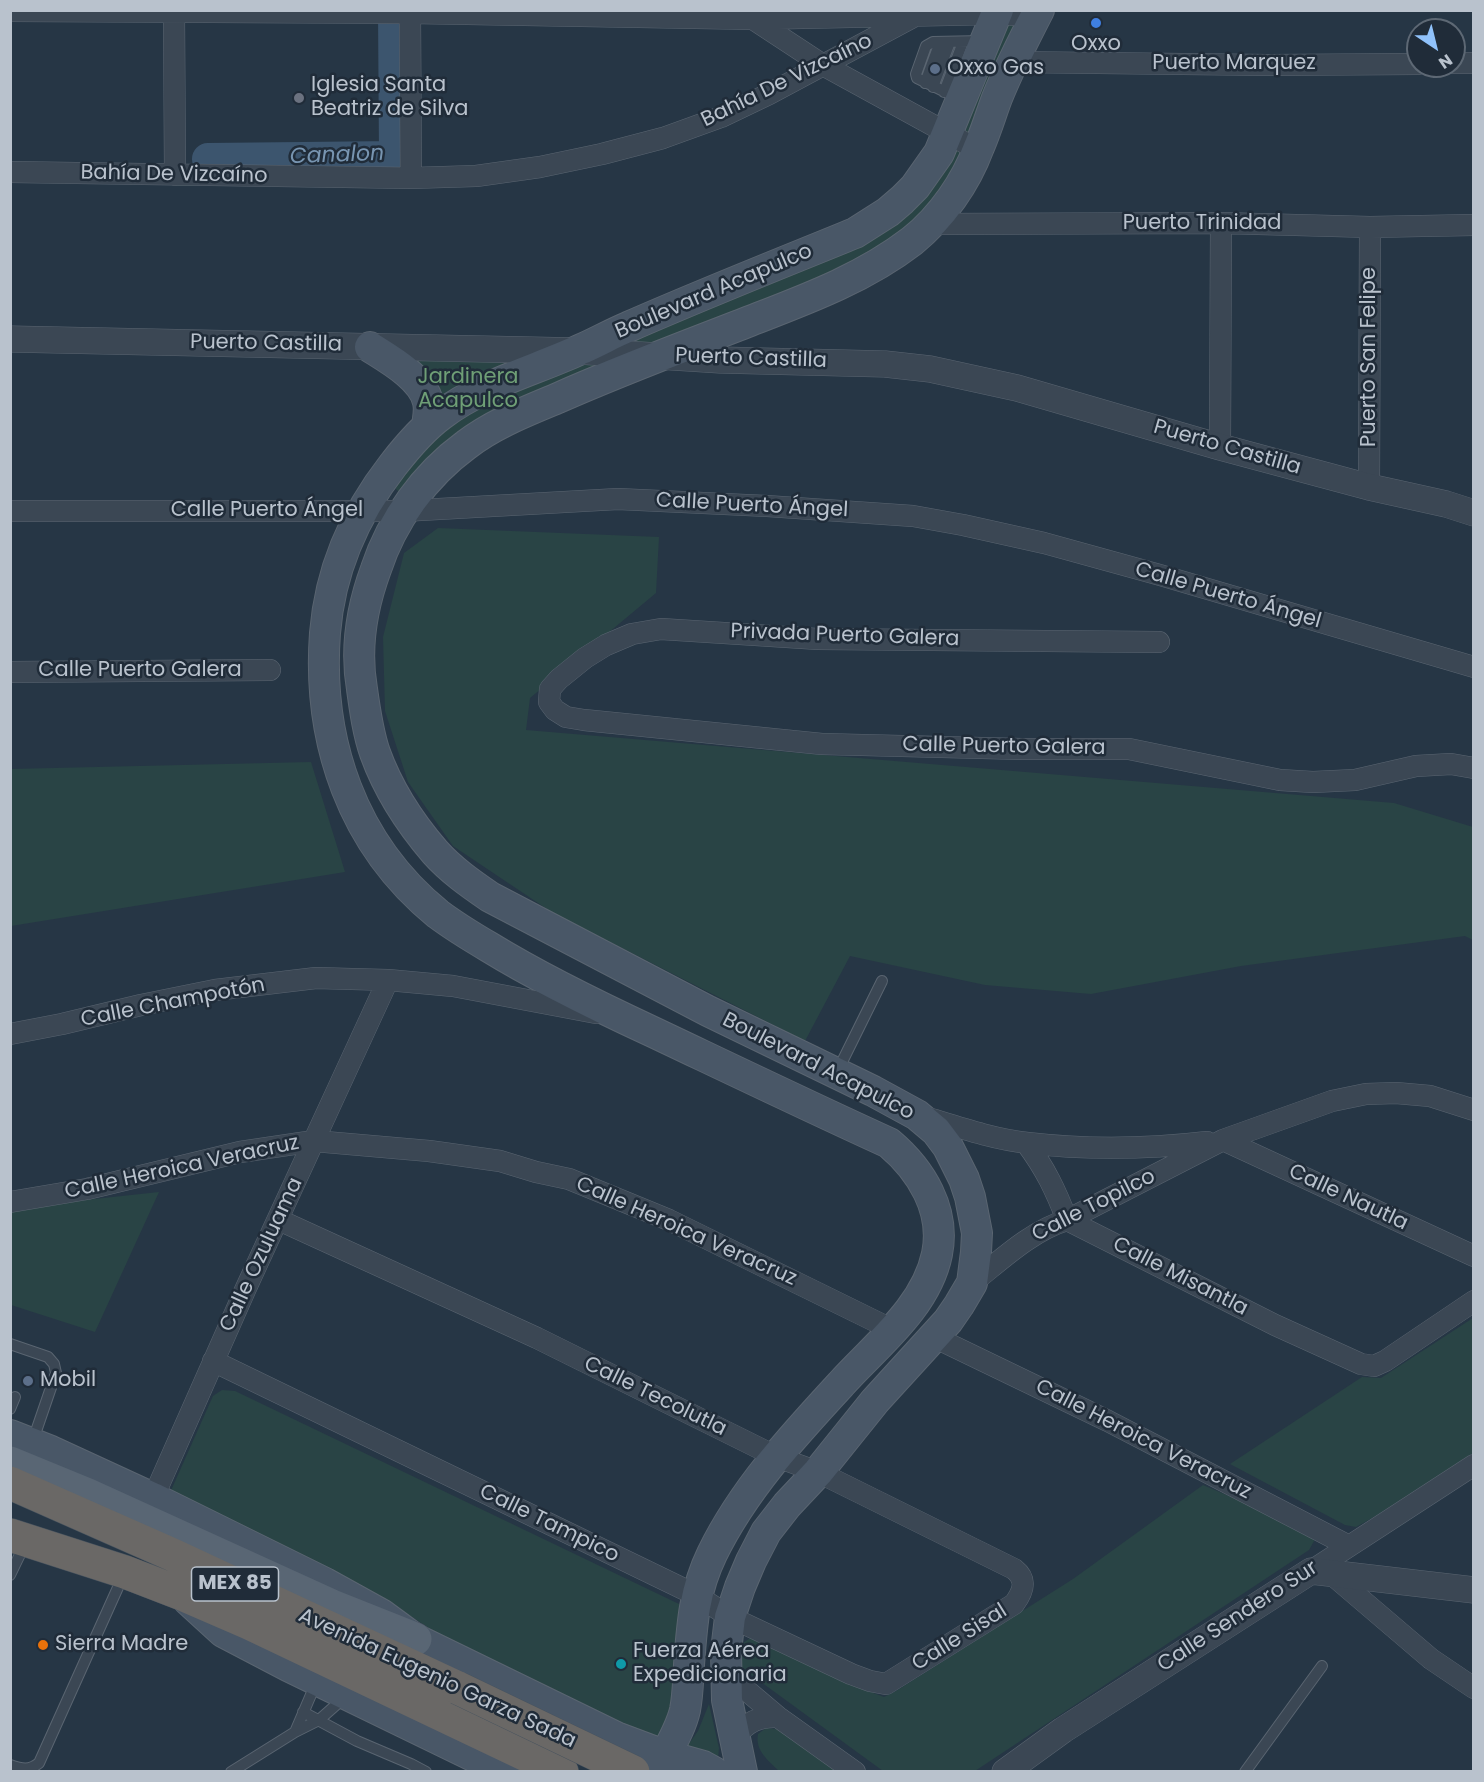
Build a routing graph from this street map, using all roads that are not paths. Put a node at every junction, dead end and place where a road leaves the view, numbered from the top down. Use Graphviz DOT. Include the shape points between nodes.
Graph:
graph roads {
  1 [pos="10,11"];
  2 [pos="174,11"];
  3 [pos="998,12"];
  4 [pos="400,13"];
  5 [pos="1038,13"];
  6 [pos="753,15"];
  7 [pos="917,15"];
  8 [pos="974,41"];
  9 [pos="946,42"];
  10 [pos="1013,62"];
  11 [pos="1406,63"];
  12 [pos="823,65"];
  13 [pos="929,85"];
  14 [pos="952,96"];
  15 [pos="948,133"];
  16 [pos="978,150"];
  17 [pos="10,172"];
  18 [pos="176,175"];
  19 [pos="411,178"];
  20 [pos="1221,223"];
  21 [pos="930,224"];
  22 [pos="1473,225"];
  23 [pos="1370,227"];
  24 [pos="813,250"];
  25 [pos="832,288"];
  26 [pos="10,339"];
  27 [pos="370,346"];
  28 [pos="578,351"];
  29 [pos="662,356"];
  30 [pos="427,426"];
  31 [pos="1220,447"];
  32 [pos="1369,487"];
  33 [pos="361,510"];
  34 [pos="10,511"];
  35 [pos="403,511"];
  36 [pos="1473,513"];
  37 [pos="1159,642"];
  38 [pos="1473,667"];
  39 [pos="270,670"];
  40 [pos="10,672"];
  41 [pos="550,689"];
  42 [pos="1473,768"];
  43 [pos="388,980"];
  44 [pos="882,981"];
  45 [pos="620,1017"];
  46 [pos="10,1034"];
  47 [pos="836,1073"];
  48 [pos="1473,1110"];
  49 [pos="917,1115"];
  50 [pos="983,1134"];
  51 [pos="1223,1140"];
  52 [pos="314,1141"];
  53 [pos="1026,1143"];
  54 [pos="955,1160"];
  55 [pos="10,1202"];
  56 [pos="933,1204"];
  57 [pos="279,1220"];
  58 [pos="1067,1220"];
  59 [pos="1473,1256"];
  60 [pos="972,1283"];
  61 [pos="1473,1301"];
  62 [pos="893,1330"];
  63 [pos="934,1337"];
  64 [pos="10,1344"];
  65 [pos="213,1361"];
  66 [pos="15,1397"];
  67 [pos="10,1408"];
  68 [pos="18,1447"];
  69 [pos="777,1457"];
  70 [pos="1470,1470"];
  71 [pos="818,1472"];
  72 [pos="10,1483"];
  73 [pos="153,1498"];
  74 [pos="10,1502"];
  75 [pos="51,1502"];
  76 [pos="15,1537"];
  77 [pos="1349,1546"];
  78 [pos="1320,1571"];
  79 [pos="125,1572"];
  80 [pos="10,1575"];
  81 [pos="1024,1583"];
  82 [pos="1473,1590"];
  83 [pos="182,1594"];
  84 [pos="696,1595"];
  85 [pos="730,1617"];
  86 [pos="415,1639"];
  87 [pos="1322,1666"];
  88 [pos="726,1673"];
  89 [pos="317,1680"];
  90 [pos="886,1684"];
  91 [pos="1473,1688"];
  92 [pos="348,1695"];
  93 [pos="449,1700"];
  94 [pos="303,1712"];
  95 [pos="778,1717"];
  96 [pos="319,1720"];
  97 [pos="295,1732"];
  98 [pos="616,1737"];
  99 [pos="738,1751"];
  100 [pos="660,1763"];
  101 [pos="10,1765"];
  102 [pos="231,1772"];
  103 [pos="426,1772"];
  104 [pos="506,1772"];
  105 [pos="562,1772"];
  106 [pos="620,1772"];
  107 [pos="633,1772"];
  108 [pos="714,1772"];
  109 [pos="758,1772"];
  110 [pos="855,1772"];
  111 [pos="1005,1772"];
  112 [pos="1245,1772"];
  1 -- 2 [label="street"];
  2 -- 4 [label="street"];
  2 -- 18 [label="street"];
  3 -- 5 [label="street"];
  3 -- 7 [label="street"];
  3 -- 8 [label="main road, Boulevard Acapulco"];
  4 -- 6 [label="street"];
  4 -- 19 [label="street"];
  5 -- 10 [label="main road, Boulevard Acapulco"];
  6 -- 7 [label="street"];
  6 -- 12 [label="street"];
  7 -- 12 [label="street, Bahía De Vizcaíno"];
  8 -- 9 [label="lane"];
  8 -- 14 [label="main road, Boulevard Acapulco"];
  9 -- 13 [label="lane"];
  9 -- 13 [label="lane" via="926,46 916,76"];
  10 -- 11 [label="street, Puerto Marquez"];
  10 -- 16 [label="main road, Boulevard Acapulco"];
  12 -- 15 [label="street"];
  12 -- 19 [label="street, Bahía De Vizcaíno" via="721,117 663,138 540,167 476,176"];
  13 -- 14 [label="lane"];
  14 -- 15 [label="main road, Boulevard Acapulco"];
  15 -- 16 [label="street"];
  15 -- 24 [label="main road, Boulevard Acapulco" via="927,172 888,212 855,233"];
  16 -- 21 [label="main road, Boulevard Acapulco" via="958,188"];
  17 -- 18 [label="street, Bahía De Vizcaíno"];
  18 -- 19 [label="street, Bahía De Vizcaíno"];
  20 -- 21 [label="street, Puerto Trinidad"];
  20 -- 23 [label="street, Puerto Trinidad"];
  20 -- 31 [label="street"];
  21 -- 25 [label="main road, Boulevard Acapulco" via="882,262"];
  22 -- 23 [label="street, Puerto Trinidad"];
  23 -- 32 [label="street, Puerto San Felipe"];
  24 -- 25 [label="main road"];
  24 -- 28 [label="main road, Boulevard Acapulco"];
  25 -- 29 [label="main road, Boulevard Acapulco"];
  26 -- 27 [label="street, Puerto Castilla"];
  27 -- 28 [label="street, Puerto Castilla"];
  27 -- 30 [label="main road" via="398,365 426,394"];
  28 -- 29 [label="street, Puerto Castilla"];
  28 -- 30 [label="main road, Boulevard Acapulco" via="485,389"];
  29 -- 31 [label="street, Puerto Castilla" via="930,369 1017,388"];
  29 -- 35 [label="main road, Boulevard Acapulco" via="615,373 483,434 444,464"];
  30 -- 33 [label="main road, Boulevard Acapulco"];
  31 -- 32 [label="street, Puerto Castilla"];
  32 -- 36 [label="street, Puerto Castilla"];
  33 -- 34 [label="street, Calle Puerto Ángel"];
  33 -- 35 [label="street, Calle Puerto Ángel"];
  33 -- 45 [label="main road, Boulevard Acapulco" via="342,555 327,614 324,662 328,720 353,806 397,875 440,915 523,968"];
  35 -- 38 [label="street, Calle Puerto Ángel" via="618,499 913,516 1044,543"];
  35 -- 47 [label="main road, Boulevard Acapulco" via="372,580 362,623 359,675 374,750 384,774 406,813 436,853 490,897"];
  37 -- 41 [label="street, Privada Puerto Galera" via="829,639 661,629 632,634 606,645"];
  39 -- 40 [label="street, Calle Puerto Galera"];
  41 -- 42 [label="street, Calle Puerto Galera" via="549,702 566,717 822,744 1129,749 1280,780 1313,782 1355,780 1416,766 1451,764"];
  43 -- 45 [label="street, Calle Champotón" via="453,986"];
  43 -- 46 [label="street, Calle Champotón" via="316,978 215,990"];
  43 -- 52 [label="street, Calle Ozuluama"];
  44 -- 47 [label="lane"];
  45 -- 56 [label="main road, Boulevard Acapulco" via="889,1143 918,1173"];
  47 -- 49 [label="main road, Boulevard Acapulco"];
  48 -- 51 [label="street, Calle Topilco" via="1430,1096 1366,1094 1332,1101"];
  49 -- 50 [label="street, Calle Topilco"];
  49 -- 54 [label="main road, Boulevard Acapulco" via="936,1131"];
  50 -- 53 [label="street, Calle Topilco"];
  50 -- 54 [label="street" via="964,1146"];
  51 -- 53 [label="street, Calle Topilco" via="1145,1148"];
  51 -- 58 [label="street, Calle Topilco"];
  51 -- 59 [label="street, Calle Nautla"];
  52 -- 55 [label="street, Calle Heroica Veracruz" via="240,1152 87,1189"];
  52 -- 57 [label="street, Calle Ozuluama"];
  52 -- 62 [label="street, Calle Heroica Veracruz" via="500,1161 569,1179 669,1220"];
  53 -- 58 [label="street" via="1042,1164"];
  54 -- 56 [label="main road"];
  54 -- 60 [label="main road, Boulevard Acapulco" via="975,1215"];
  56 -- 62 [label="main road, Boulevard Acapulco" via="938,1221 937,1255 926,1284"];
  57 -- 65 [label="street, Calle Ozuluama"];
  57 -- 69 [label="street, Calle Tecolutla" via="537,1338"];
  58 -- 60 [label="street, Calle Topilco" via="1033,1236"];
  58 -- 61 [label="street, Calle Misantla" via="1275,1325 1368,1366 1385,1361"];
  60 -- 63 [label="main road, Boulevard Acapulco"];
  62 -- 69 [label="main road, Boulevard Acapulco"];
  63 -- 71 [label="main road, Boulevard Acapulco" via="875,1401"];
  63 -- 77 [label="street, Calle Heroica Veracruz" via="1108,1421"];
  64 -- 68 [label="lane" via="31,1356 48,1357 56,1373"];
  65 -- 73 [label="street, Calle Ozuluama"];
  65 -- 84 [label="street, Calle Tampico"];
  66 -- 67 [label="lane"];
  68 -- 73 [label="main road" via="51,1451"];
  68 -- 86 [label="main road" via="88,1495 332,1606"];
  69 -- 71 [label="street, Calle Tecolutla"];
  69 -- 84 [label="main road, Boulevard Acapulco" via="722,1533"];
  70 -- 77 [label="street, Calle Sendero Sur"];
  71 -- 81 [label="street, Calle Tecolutla" via="1014,1569"];
  71 -- 85 [label="main road, Boulevard Acapulco" via="766,1533"];
  72 -- 75 [label="highway, Avenida Eugenio Garza Sada / MEX 85"];
  73 -- 86 [label="main road" via="359,1601"];
  74 -- 75 [label="highway" via="40,1506"];
  75 -- 93 [label="highway, Avenida Eugenio Garza Sada / MEX 85" via="173,1555"];
  76 -- 79 [label="highway, Avenida Eugenio Garza Sada / MEX 85"];
  76 -- 80 [label="lane"];
  77 -- 78 [label="street, Calle Sendero Sur"];
  78 -- 82 [label="street"];
  78 -- 91 [label="street"];
  78 -- 111 [label="street, Calle Sendero Sur" via="1064,1730"];
  79 -- 83 [label="highway, Avenida Eugenio Garza Sada / MEX 85"];
  79 -- 101 [label="lane" via="39,1763 24,1770"];
  81 -- 90 [label="street, Calle Sisal" via="1014,1604"];
  83 -- 89 [label="main road" via="223,1632"];
  83 -- 93 [label="highway, Avenida Eugenio Garza Sada / MEX 85"];
  84 -- 85 [label="street, Calle Tampico"];
  84 -- 100 [label="main road, Boulevard Acapulco" via="685,1712"];
  85 -- 88 [label="main road, Boulevard Acapulco"];
  85 -- 90 [label="street, Calle Tampico" via="852,1674"];
  86 -- 98 [label="main road"];
  87 -- 112 [label="lane"];
  88 -- 95 [label="street"];
  88 -- 99 [label="main road, Boulevard Acapulco" via="727,1700"];
  89 -- 92 [label="main road"];
  89 -- 94 [label="lane"];
  92 -- 96 [label="lane"];
  92 -- 104 [label="main road"];
  93 -- 105 [label="highway, Avenida Eugenio Garza Sada / MEX 85"];
  93 -- 107 [label="highway, Avenida Eugenio Garza Sada / MEX 85, bridge"];
  94 -- 96 [label="lane"];
  94 -- 97 [label="lane"];
  95 -- 99 [label="street" via="755,1719 742,1727"];
  95 -- 110 [label="street"];
  96 -- 97 [label="lane"];
  96 -- 103 [label="lane"];
  97 -- 102 [label="lane"];
  98 -- 100 [label="main road"];
  98 -- 106 [label="main road"];
  99 -- 109 [label="main road"];
  100 -- 108 [label="main road" via="703,1766"];
}
